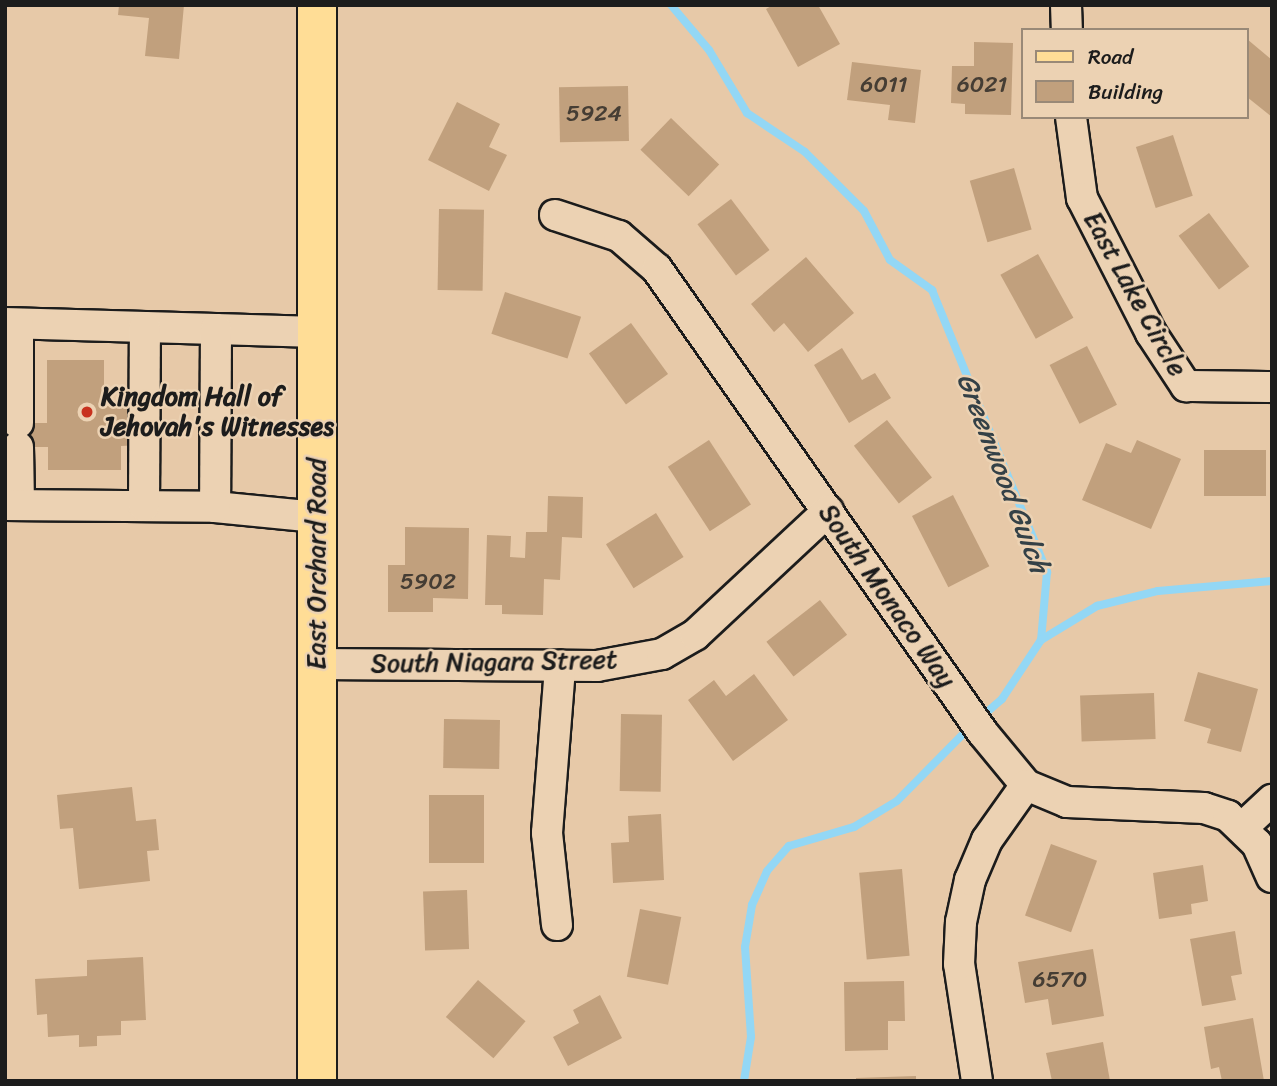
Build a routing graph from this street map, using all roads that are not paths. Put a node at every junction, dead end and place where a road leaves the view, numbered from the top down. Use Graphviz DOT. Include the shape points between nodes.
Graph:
graph roads {
  1 [pos="317,5"];
  2 [pos="1066,5"];
  3 [pos="1067,28"];
  4 [pos="1071,119"];
  5 [pos="555,215"];
  6 [pos="11,323"];
  7 [pos="145,327"];
  8 [pos="216,329"];
  9 [pos="317,332"];
  10 [pos="1272,387"];
  11 [pos="12,505"];
  12 [pos="144,506"];
  13 [pos="215,507"];
  14 [pos="828,511"];
  15 [pos="317,517"];
  16 [pos="317,664"];
  17 [pos="561,666"];
  18 [pos="1026,785"];
  19 [pos="1272,800"];
  20 [pos="1243,827"];
  21 [pos="1272,877"];
  22 [pos="557,925"];
  23 [pos="317,1081"];
  24 [pos="976,1081"];
  1 -- 9 [label="main road, East Orchard Road"];
  2 -- 3 [label="street"];
  4 -- 10 [label="street, East Lake Circle" via="1082,198 1151,333 1186,386"];
  5 -- 14 [label="street, South Monaco Way" via="619,236 657,269"];
  6 -- 7 [label="street"];
  6 -- 11 [label="street" via="18,435"];
  7 -- 8 [label="street"];
  7 -- 12 [label="street"];
  8 -- 9 [label="street"];
  8 -- 13 [label="street"];
  9 -- 15 [label="main road, East Orchard Road"];
  11 -- 12 [label="street"];
  12 -- 13 [label="street"];
  13 -- 15 [label="street"];
  14 -- 17 [label="street, South Niagara Street" via="695,635 662,654 597,666"];
  14 -- 18 [label="street, South Monaco Way"];
  15 -- 16 [label="main road, East Orchard Road"];
  16 -- 17 [label="street, South Niagara Street"];
  16 -- 23 [label="main road, East Orchard Road"];
  17 -- 22 [label="street" via="547,833"];
  18 -- 20 [label="street, South Monaco Way" via="1067,802 1204,808"];
  18 -- 24 [label="street" via="986,840 970,880 961,922 959,964"];
  19 -- 20 [label="street"];
  20 -- 21 [label="street, South Monaco Way"];
}
